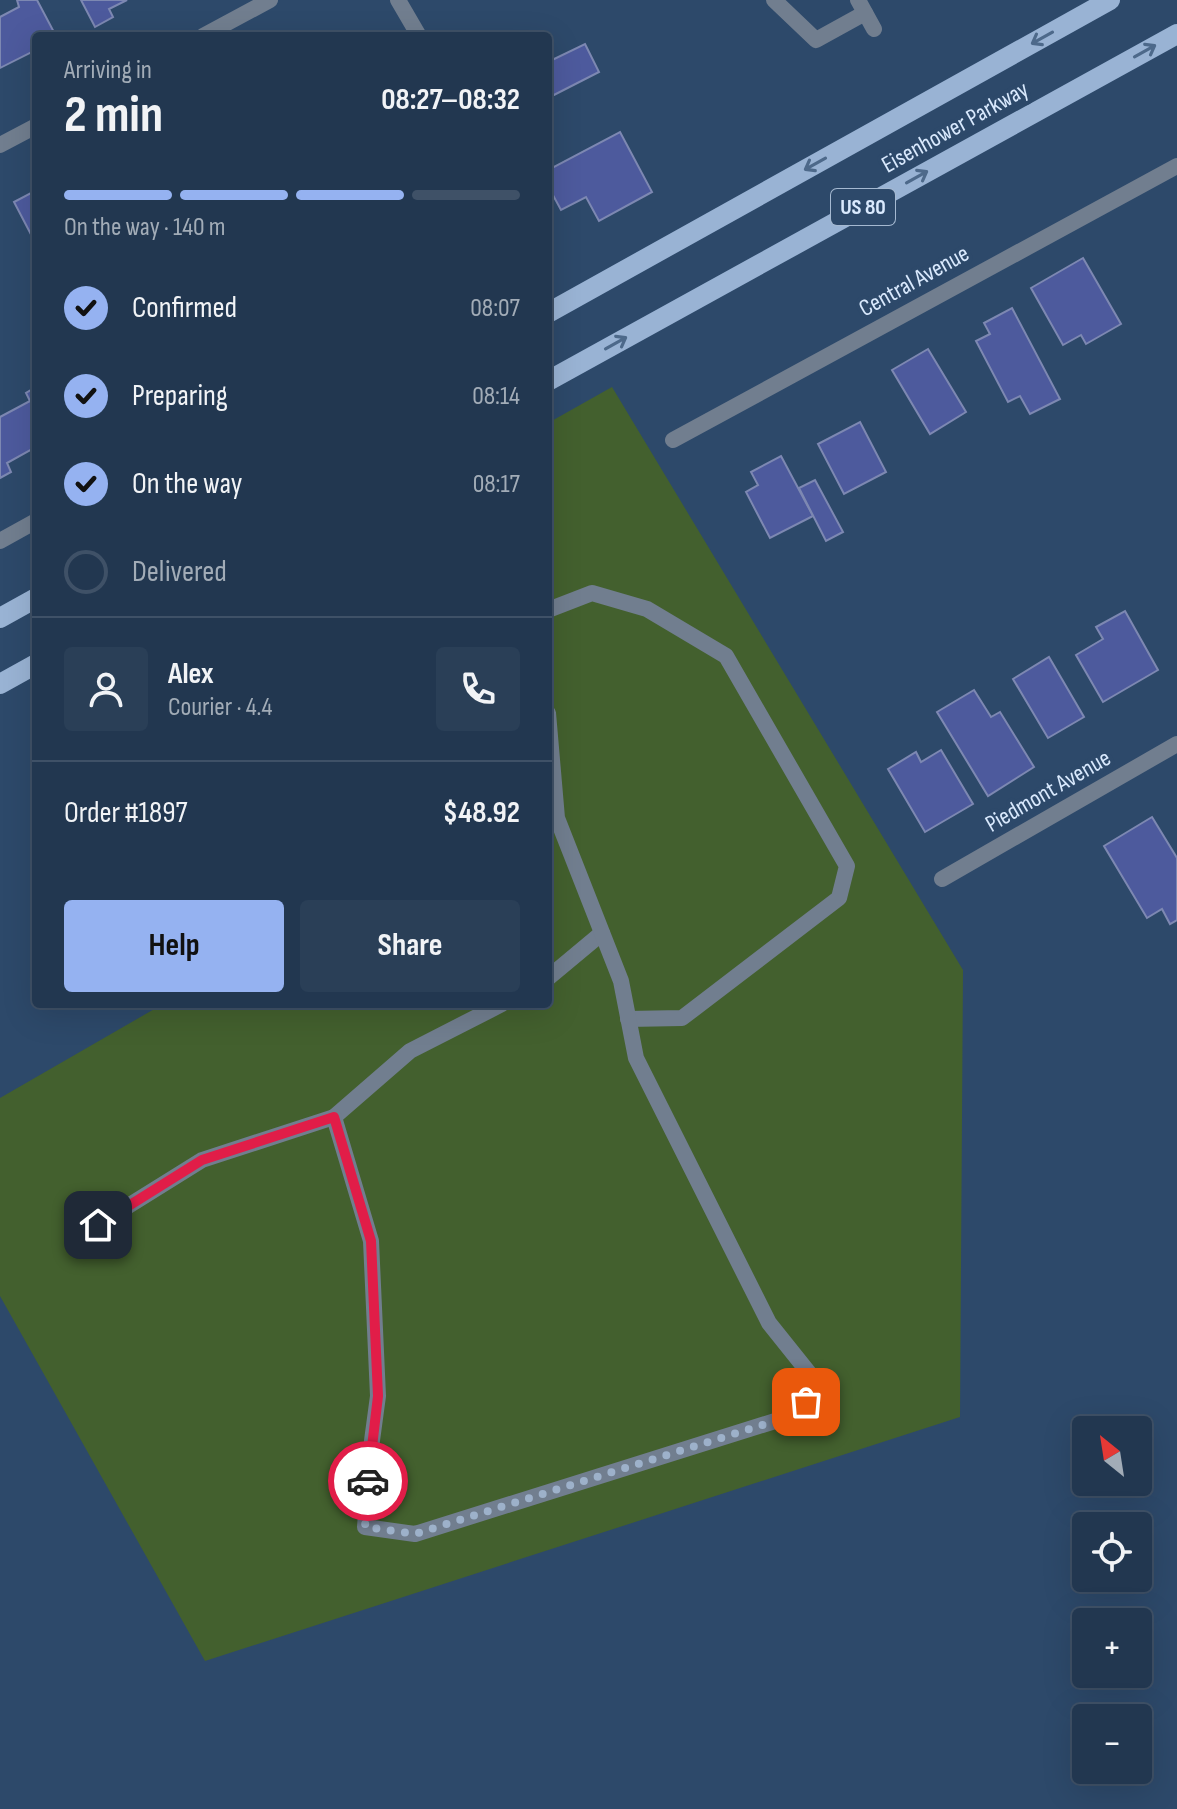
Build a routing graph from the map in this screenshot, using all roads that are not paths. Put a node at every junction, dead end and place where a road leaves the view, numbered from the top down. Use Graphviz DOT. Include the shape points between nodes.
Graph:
graph roads {
  1 [pos="270,0"];
  2 [pos="774,0"];
  3 [pos="1110,0"];
  4 [pos="404,2"];
  5 [pos="862,6"];
  6 [pos="874,29"];
  7 [pos="210,32"];
  8 [pos="417,32"];
  9 [pos="1177,34"];
  10 [pos="32,128"];
  11 [pos="0,145"];
  12 [pos="1177,166"];
  13 [pos="552,311"];
  14 [pos="552,379"];
  15 [pos="673,440"];
  16 [pos="32,523"];
  17 [pos="0,541"];
  18 [pos="32,600"];
  19 [pos="552,608"];
  20 [pos="0,618"];
  21 [pos="32,666"];
  22 [pos="0,684"];
  23 [pos="1177,744"];
  24 [pos="552,760"];
  25 [pos="942,879"];
  26 [pos="602,933"];
  27 [pos="552,975"];
  28 [pos="494,1008"];
  29 [pos="628,1019"];
  30 [pos="334,1117"];
  31 [pos="72,1241"];
  1 -- 7 [label="street"];
  2 -- 5 [label="street" via="816,40"];
  3 -- 13 [label="main road, Eisenhower Parkway / US 80, one-way"];
  4 -- 8 [label="street"];
  5 -- 6 [label="street"];
  14 -- 9 [label="main road, Eisenhower Parkway / US 80, one-way"];
  10 -- 11 [label="street"];
  12 -- 15 [label="street, Central Avenue"];
  16 -- 17 [label="street"];
  18 -- 20 [label="main road"];
  19 -- 29 [label="street" via="592,593 647,609 726,656 847,866 839,898 682,1018"];
  21 -- 22 [label="main road"];
  23 -- 25 [label="street, Piedmont Avenue"];
  24 -- 26 [label="street" via="557,818"];
  26 -- 27 [label="street"];
  26 -- 29 [label="street" via="621,981"];
  28 -- 30 [label="street" via="410,1051"];
  29 -- 30 [label="street" via="636,1058 769,1323 821,1388 791,1416 415,1534 365,1527 378,1396 371,1241"];
  30 -- 31 [label="street" via="202,1160"];
}
